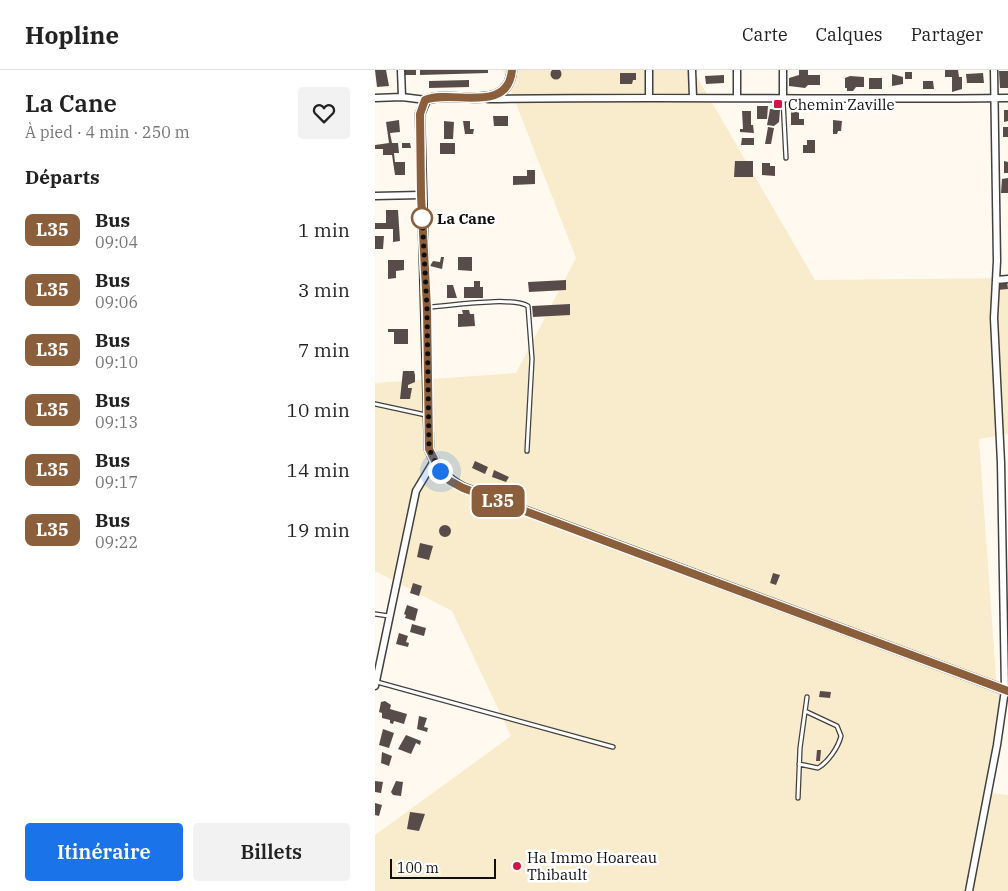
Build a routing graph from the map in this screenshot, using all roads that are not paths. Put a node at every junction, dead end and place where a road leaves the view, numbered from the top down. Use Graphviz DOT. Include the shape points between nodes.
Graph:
graph roads {
  1 [pos="401,70"];
  2 [pos="512,70"];
  3 [pos="649,70"];
  4 [pos="692,70"];
  5 [pos="737,70"];
  6 [pos="783,70"];
  7 [pos="994,70"];
  8 [pos="649,96"];
  9 [pos="402,97"];
  10 [pos="693,97"];
  11 [pos="375,98"];
  12 [pos="737,98"];
  13 [pos="994,98"];
  14 [pos="1008,98"];
  15 [pos="479,99"];
  16 [pos="783,99"];
  17 [pos="425,100"];
  18 [pos="786,158"];
  19 [pos="421,195"];
  20 [pos="375,196"];
  21 [pos="1008,279"];
  22 [pos="996,280"];
  23 [pos="427,308"];
  24 [pos="375,404"];
  25 [pos="427,416"];
  26 [pos="527,452"];
  27 [pos="434,461"];
  28 [pos="1005,517"];
  29 [pos="375,614"];
  30 [pos="390,616"];
  31 [pos="375,684"];
  32 [pos="1007,691"];
  33 [pos="807,697"];
  34 [pos="805,711"];
  35 [pos="613,747"];
  36 [pos="799,764"];
  37 [pos="798,798"];
  38 [pos="969,891"];
  1 -- 9 [label="street"];
  2 -- 15 [label="main road" via="503,90"];
  3 -- 8 [label="street"];
  4 -- 10 [label="street"];
  5 -- 12 [label="street"];
  6 -- 16 [label="street"];
  7 -- 13 [label="street"];
  8 -- 10 [label="street"];
  8 -- 15 [label="street"];
  9 -- 11 [label="street"];
  9 -- 17 [label="street"];
  10 -- 12 [label="street"];
  12 -- 16 [label="street"];
  13 -- 14 [label="street"];
  13 -- 16 [label="street"];
  13 -- 22 [label="street"];
  15 -- 17 [label="main road" via="435,96"];
  16 -- 18 [label="lane"];
  17 -- 19 [label="main road" via="420,114"];
  19 -- 20 [label="street"];
  19 -- 23 [label="main road"];
  21 -- 22 [label="street"];
  22 -- 28 [label="street" via="994,318"];
  23 -- 25 [label="main road"];
  23 -- 26 [label="lane" via="495,302 528,306 532,359"];
  24 -- 25 [label="lane"];
  25 -- 27 [label="main road" via="429,449"];
  27 -- 30 [label="street" via="416,491"];
  27 -- 32 [label="main road" via="450,481 463,488"];
  28 -- 32 [label="street"];
  29 -- 30 [label="lane"];
  30 -- 31 [label="street"];
  31 -- 35 [label="lane"];
  32 -- 38 [label="street"];
  33 -- 34 [label="lane"];
  34 -- 36 [label="lane"];
  34 -- 36 [label="lane" via="837,726 841,736 823,765 818,768"];
  36 -- 37 [label="lane"];
}
